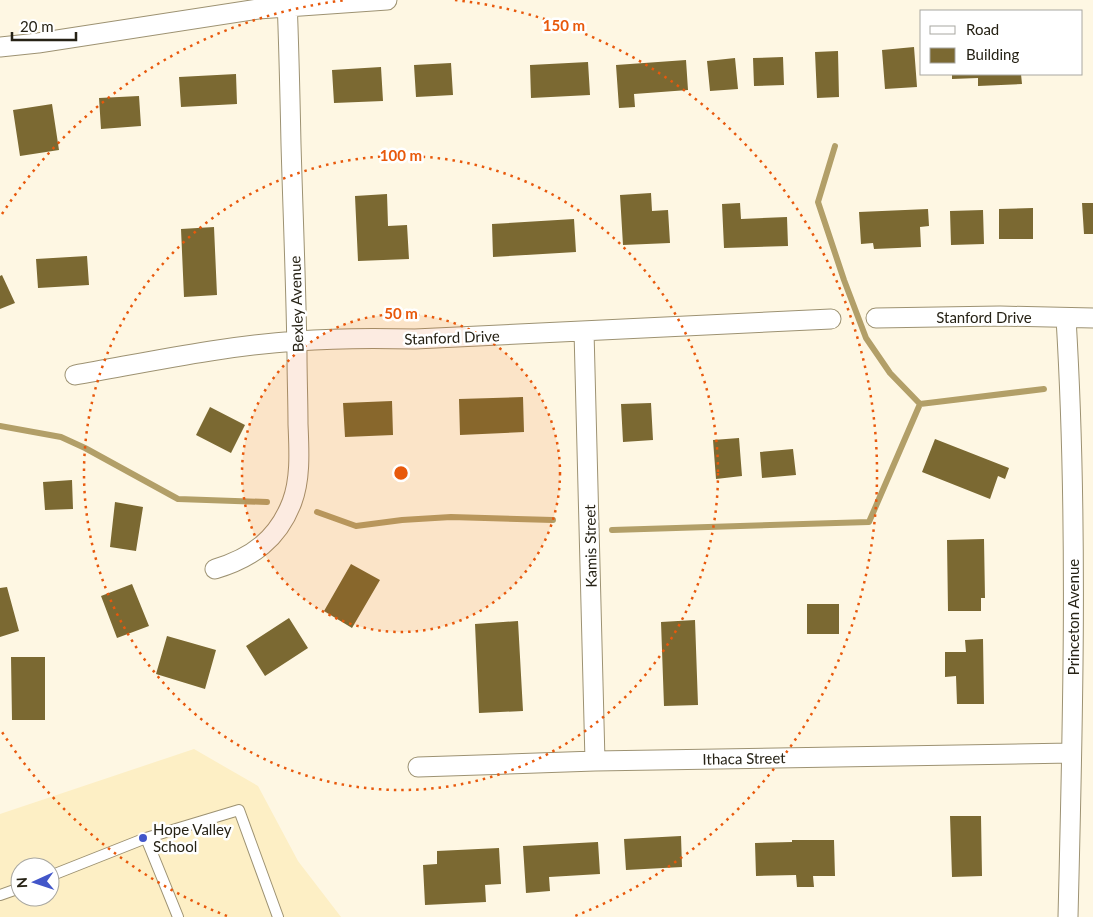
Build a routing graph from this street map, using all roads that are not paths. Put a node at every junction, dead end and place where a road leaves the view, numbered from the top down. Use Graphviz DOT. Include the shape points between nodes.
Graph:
graph roads {
  1 [pos="387,0"];
  2 [pos="287,3"];
  3 [pos="0,47"];
  4 [pos="876,318"];
  5 [pos="1066,318"];
  6 [pos="1093,318"];
  7 [pos="831,319"];
  8 [pos="584,331"];
  9 [pos="297,340"];
  10 [pos="75,375"];
  11 [pos="215,569"];
  12 [pos="1071,753"];
  13 [pos="595,761"];
  14 [pos="418,767"];
  15 [pos="146,838"];
  16 [pos="60,872"];
  17 [pos="178,917"];
  18 [pos="278,917"];
  19 [pos="1068,917"];
  1 -- 2 [label="street"];
  2 -- 3 [label="street"];
  2 -- 9 [label="street, Bexley Avenue"];
  4 -- 5 [label="street, Stanford Drive"];
  5 -- 6 [label="street, Stanford Drive"];
  5 -- 12 [label="street, Princeton Avenue" via="1071,402 1074,597"];
  7 -- 8 [label="street, Stanford Drive"];
  8 -- 9 [label="street, Stanford Drive" via="414,339"];
  8 -- 13 [label="street, Kamis Street"];
  9 -- 10 [label="street, Stanford Drive" via="236,347"];
  9 -- 11 [label="street, Bexley Avenue" via="299,454 292,501 276,533 263,545 236,562"];
  12 -- 13 [label="street, Ithaca Street"];
  12 -- 19 [label="street, Princeton Avenue"];
  13 -- 14 [label="street, Ithaca Street"];
  15 -- 16 [label="lane"];
  15 -- 17 [label="lane"];
  15 -- 18 [label="lane" via="239,810"];
}
